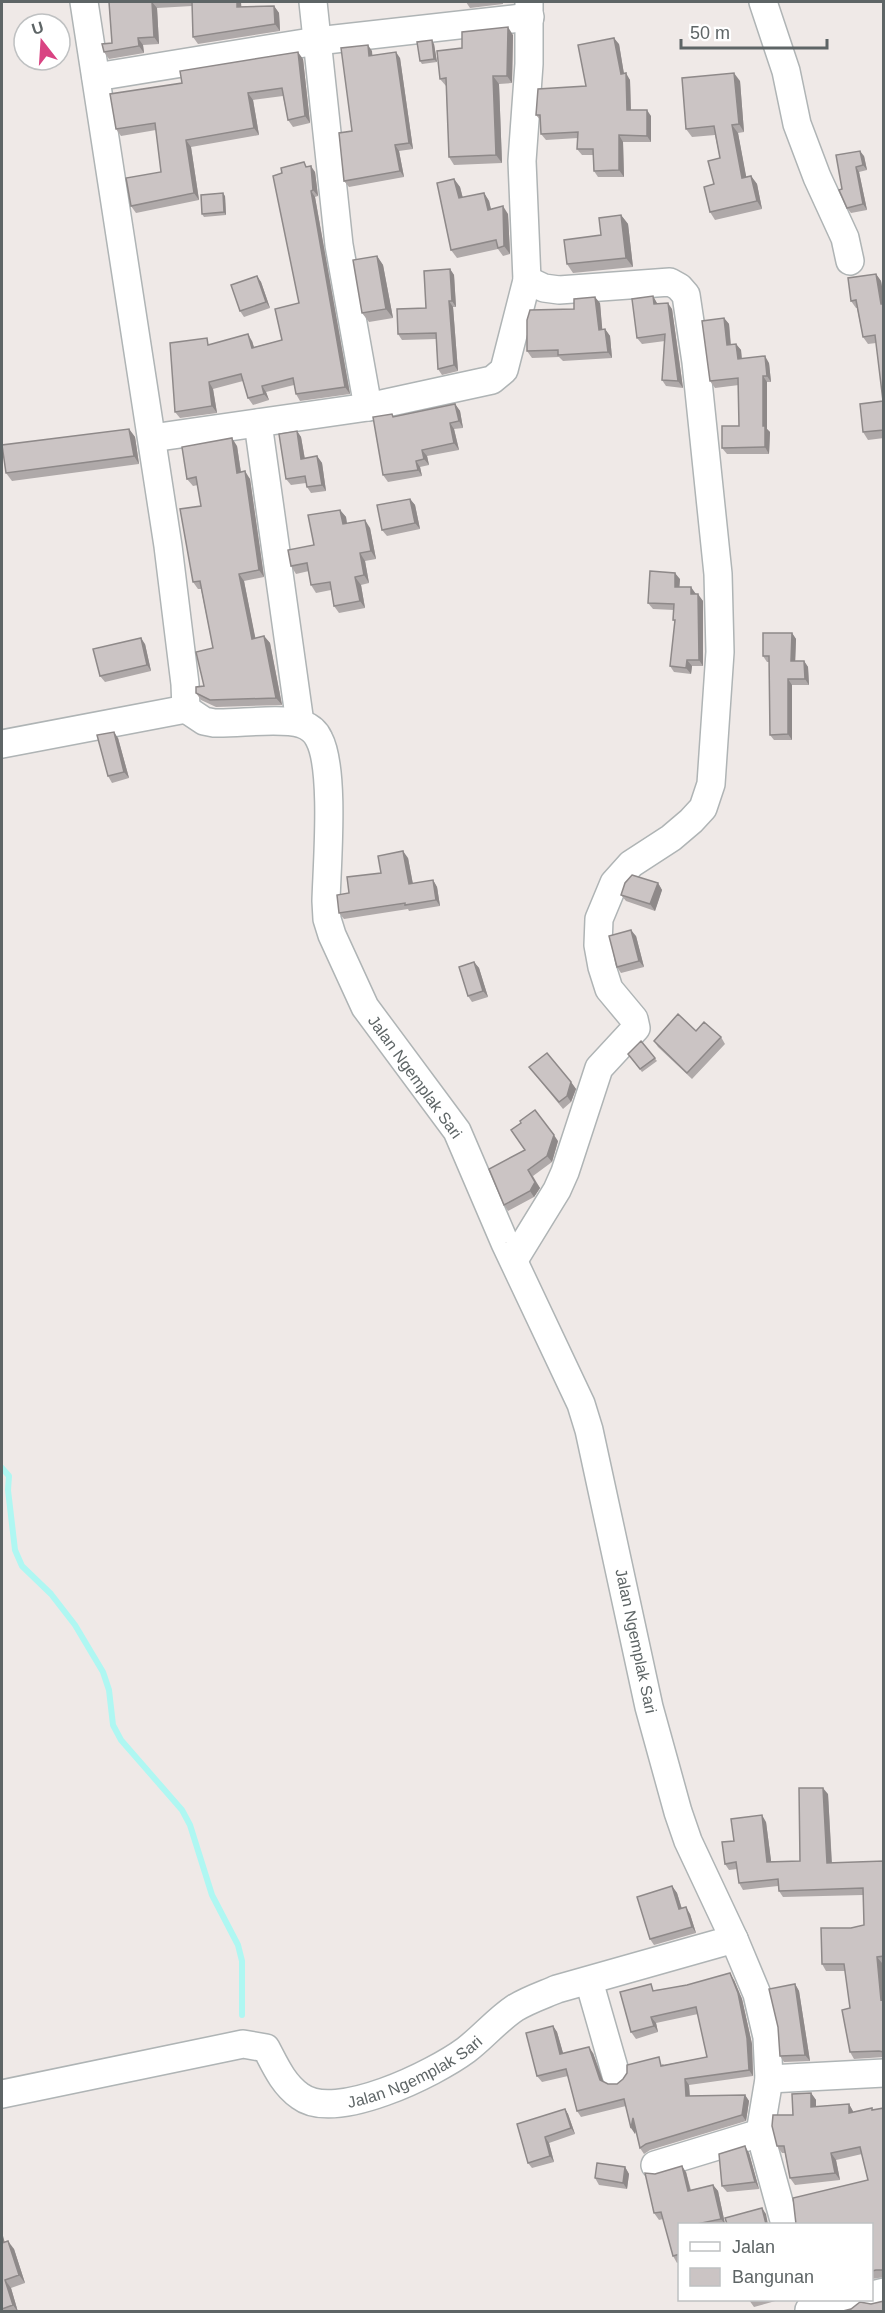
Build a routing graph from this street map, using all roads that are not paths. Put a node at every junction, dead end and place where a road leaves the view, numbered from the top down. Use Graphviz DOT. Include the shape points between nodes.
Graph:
graph roads {
  1 [pos="84,2"];
  2 [pos="313,2"];
  3 [pos="763,2"];
  4 [pos="529,9"];
  5 [pos="317,41"];
  6 [pos="96,77"];
  7 [pos="850,261"];
  8 [pos="527,280"];
  9 [pos="368,407"];
  10 [pos="258,423"];
  11 [pos="152,438"];
  12 [pos="186,709"];
  13 [pos="300,723"];
  14 [pos="2,744"];
  15 [pos="514,1260"];
  16 [pos="734,1939"];
  17 [pos="589,1981"];
  18 [pos="884,2073"];
  19 [pos="616,2074"];
  20 [pos="769,2079"];
  21 [pos="2,2094"];
  22 [pos="760,2133"];
  23 [pos="655,2165"];
  24 [pos="785,2223"];
  25 [pos="846,2301"];
  26 [pos="809,2307"];
  1 -- 6 [label="street"];
  2 -- 5 [label="street"];
  3 -- 7 [label="street" via="786,71 797,124 845,238"];
  4 -- 5 [label="street"];
  4 -- 8 [label="street" via="530,64 522,161"];
  5 -- 6 [label="street"];
  5 -- 9 [label="street" via="339,244"];
  6 -- 11 [label="street"];
  8 -- 9 [label="street" via="504,370 499,376"];
  8 -- 15 [label="street" via="559,290 670,282 686,296 716,539 720,652 711,784 703,808 671,838 631,864 614,883 599,919 598,945 609,988 636,1028 599,1068 566,1172"];
  9 -- 10 [label="street"];
  10 -- 11 [label="street"];
  10 -- 13 [label="street"];
  11 -- 12 [label="street"];
  12 -- 13 [label="street" via="214,723"];
  12 -- 14 [label="street"];
  13 -- 15 [label="street, Jalan Ngemplak Sari" via="319,737 324,750 327,910 332,935 365,1007 457,1131"];
  15 -- 16 [label="street, Jalan Ngemplak Sari" via="584,1412 649,1707 678,1812"];
  16 -- 17 [label="street, Jalan Ngemplak Sari"];
  16 -- 20 [label="street" via="757,1994 767,2037"];
  17 -- 19 [label="street"];
  17 -- 21 [label="street, Jalan Ngemplak Sari" via="532,1999 444,2065 355,2102 322,2103 302,2098 286,2084 266,2048 243,2044"];
  18 -- 20 [label="street"];
  20 -- 22 [label="street"];
  22 -- 23 [label="street"];
  22 -- 24 [label="street"];
  25 -- 26 [label="street"];
}
